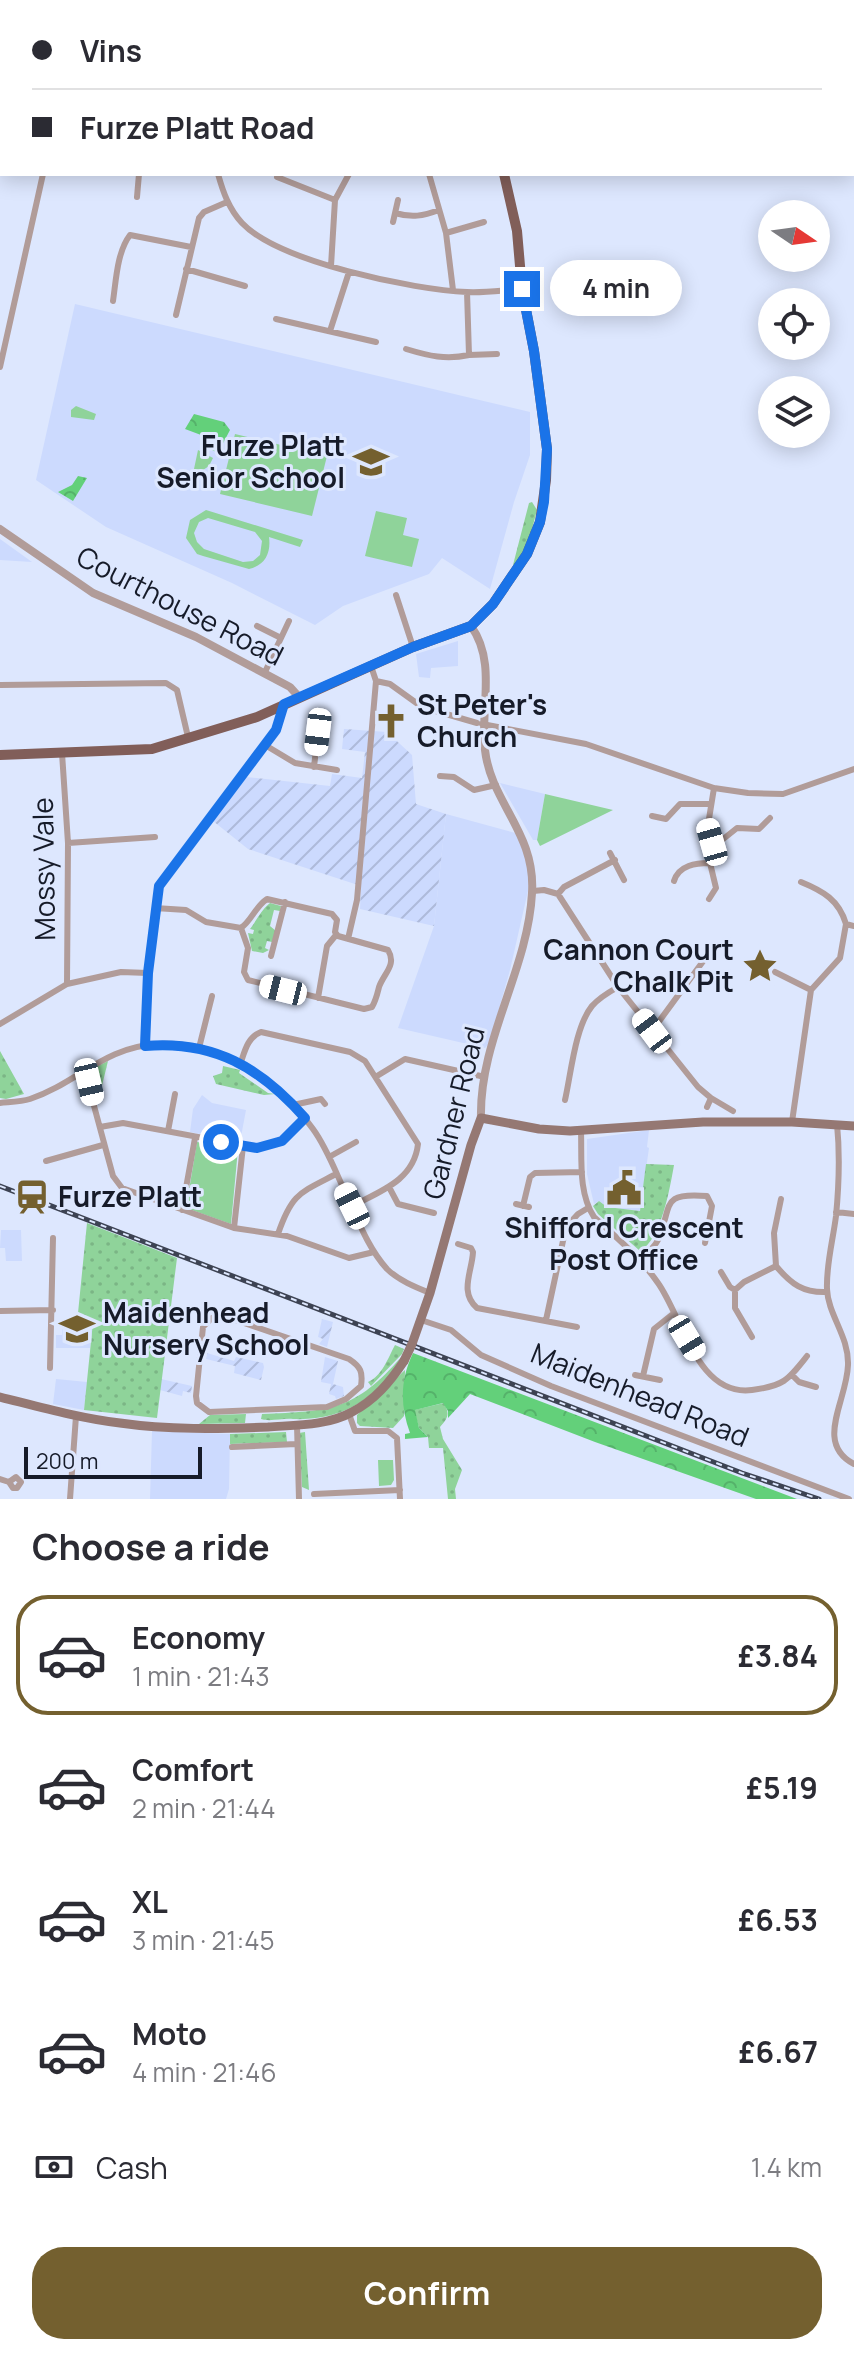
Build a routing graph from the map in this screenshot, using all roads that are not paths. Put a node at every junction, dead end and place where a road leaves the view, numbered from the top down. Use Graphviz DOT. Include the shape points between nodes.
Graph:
graph roads {
  1 [pos="43,176"];
  2 [pos="139,176"];
  3 [pos="219,176"];
  4 [pos="348,176"];
  5 [pos="430,176"];
  6 [pos="504,176"];
  7 [pos="279,182"];
  8 [pos="135,194"];
  9 [pos="335,200"];
  10 [pos="398,200"];
  11 [pos="227,202"];
  12 [pos="439,210"];
  13 [pos="395,213"];
  14 [pos="393,222"];
  15 [pos="484,222"];
  16 [pos="446,233"];
  17 [pos="191,247"];
  18 [pos="331,266"];
  19 [pos="186,269"];
  20 [pos="349,272"];
  21 [pos="245,286"];
  22 [pos="522,289"];
  23 [pos="453,290"];
  24 [pos="106,291"];
  25 [pos="467,292"];
  26 [pos="176,315"];
  27 [pos="276,319"];
  28 [pos="330,331"];
  29 [pos="376,342"];
  30 [pos="406,349"];
  31 [pos="497,354"];
  32 [pos="469,355"];
  33 [pos="0,367"];
  34 [pos="0,529"];
  35 [pos="396,595"];
  36 [pos="402,615"];
  37 [pos="392,618"];
  38 [pos="289,621"];
  39 [pos="257,626"];
  40 [pos="471,626"];
  41 [pos="281,638"];
  42 [pos="413,647"];
  43 [pos="371,666"];
  44 [pos="265,672"];
  45 [pos="376,681"];
  46 [pos="0,685"];
  47 [pos="299,697"];
  48 [pos="284,704"];
  49 [pos="480,723"];
  50 [pos="318,732"];
  51 [pos="188,737"];
  52 [pos="265,745"];
  53 [pos="62,753"];
  54 [pos="0,755"];
  55 [pos="314,767"];
  56 [pos="854,769"];
  57 [pos="337,770"];
  58 [pos="440,776"];
  59 [pos="496,785"];
  60 [pos="714,788"];
  61 [pos="710,804"];
  62 [pos="652,816"];
  63 [pos="770,818"];
  64 [pos="155,837"];
  65 [pos="712,842"];
  66 [pos="68,843"];
  67 [pos="610,853"];
  68 [pos="615,860"];
  69 [pos="710,863"];
  70 [pos="624,880"];
  71 [pos="674,881"];
  72 [pos="801,882"];
  73 [pos="533,891"];
  74 [pos="558,894"];
  75 [pos="709,899"];
  76 [pos="285,902"];
  77 [pos="155,908"];
  78 [pos="846,924"];
  79 [pos="854,926"];
  80 [pos="241,928"];
  81 [pos="336,935"];
  82 [pos="348,939"];
  83 [pos="271,956"];
  84 [pos="704,960"];
  85 [pos="775,972"];
  86 [pos="148,973"];
  87 [pos="67,984"];
  88 [pos="618,987"];
  89 [pos="811,990"];
  90 [pos="212,996"];
  91 [pos="318,998"];
  92 [pos="0,1024"];
  93 [pos="652,1031"];
  94 [pos="145,1046"];
  95 [pos="199,1048"];
  96 [pos="241,1062"];
  97 [pos="84,1069"];
  98 [pos="377,1076"];
  99 [pos="485,1077"];
  100 [pos="175,1094"];
  101 [pos="711,1098"];
  102 [pos="565,1100"];
  103 [pos="0,1103"];
  104 [pos="325,1104"];
  105 [pos="293,1105"];
  106 [pos="707,1107"];
  107 [pos="733,1111"];
  108 [pos="305,1118"];
  109 [pos="481,1118"];
  110 [pos="792,1122"];
  111 [pos="837,1124"];
  112 [pos="854,1126"];
  113 [pos="100,1127"];
  114 [pos="168,1131"];
  115 [pos="581,1131"];
  116 [pos="195,1138"];
  117 [pos="356,1142"];
  118 [pos="103,1145"];
  119 [pos="243,1146"];
  120 [pos="329,1157"];
  121 [pos="46,1161"];
  122 [pos="582,1172"];
  123 [pos="336,1174"];
  124 [pos="389,1187"];
  125 [pos="778,1203"];
  126 [pos="352,1206"];
  127 [pos="523,1206"];
  128 [pos="588,1208"];
  129 [pos="182,1210"];
  130 [pos="836,1212"];
  131 [pos="434,1213"];
  132 [pos="854,1214"];
  133 [pos="234,1228"];
  134 [pos="278,1234"];
  135 [pos="53,1238"];
  136 [pos="705,1243"];
  137 [pos="458,1244"];
  138 [pos="374,1252"];
  139 [pos="473,1252"];
  140 [pos="482,1254"];
  141 [pos="640,1260"];
  142 [pos="776,1266"];
  143 [pos="721,1272"];
  144 [pos="735,1290"];
  145 [pos="827,1292"];
  146 [pos="430,1293"];
  147 [pos="53,1310"];
  148 [pos="0,1311"];
  149 [pos="674,1313"];
  150 [pos="421,1320"];
  151 [pos="546,1320"];
  152 [pos="755,1323"];
  153 [pos="577,1327"];
  154 [pos="747,1329"];
  155 [pos="752,1337"];
  156 [pos="807,1356"];
  157 [pos="50,1368"];
  158 [pos="792,1375"];
  159 [pos="660,1380"];
  160 [pos="816,1387"];
  161 [pos="844,1396"];
  162 [pos="0,1397"];
  163 [pos="854,1400"];
  164 [pos="257,1412"];
  165 [pos="349,1414"];
  166 [pos="76,1416"];
  167 [pos="297,1425"];
  168 [pos="259,1427"];
  169 [pos="296,1444"];
  170 [pos="232,1447"];
  171 [pos="854,1464"];
  172 [pos="0,1479"];
  173 [pos="9,1482"];
  174 [pos="400,1490"];
  175 [pos="314,1494"];
  176 [pos="70,1499"];
  177 [pos="299,1499"];
  178 [pos="400,1499"];
  179 [pos="849,1499"];
  1 -- 33 [label="street"];
  2 -- 8 [label="street"];
  3 -- 11 [label="street"];
  4 -- 9 [label="street"];
  5 -- 12 [label="street"];
  6 -- 22 [label="main road"];
  7 -- 9 [label="street"];
  9 -- 18 [label="street"];
  10 -- 13 [label="street"];
  11 -- 17 [label="street" via="199,218"];
  11 -- 18 [label="street" via="243,224 267,240"];
  12 -- 13 [label="street" via="422,216"];
  12 -- 16 [label="street"];
  13 -- 14 [label="street"];
  15 -- 16 [label="street"];
  16 -- 23 [label="street"];
  17 -- 19 [label="street"];
  17 -- 24 [label="street" via="130,235 113,297"];
  18 -- 20 [label="street"];
  19 -- 21 [label="street"];
  19 -- 26 [label="street"];
  20 -- 23 [label="street"];
  20 -- 28 [label="street"];
  22 -- 25 [label="street"];
  22 -- 40 [label="main road" via="547,449 544,502 515,574"];
  23 -- 25 [label="street"];
  25 -- 32 [label="street"];
  27 -- 28 [label="street"];
  28 -- 29 [label="street"];
  30 -- 32 [label="street" via="436,358"];
  31 -- 32 [label="street"];
  34 -- 44 [label="street, Courthouse Road" via="93,593"];
  35 -- 36 [label="street"];
  36 -- 37 [label="street"];
  36 -- 42 [label="street"];
  38 -- 41 [label="street"];
  39 -- 41 [label="street"];
  40 -- 42 [label="main road"];
  40 -- 49 [label="street, Gardner Road" via="487,674"];
  41 -- 44 [label="street"];
  42 -- 43 [label="main road"];
  43 -- 45 [label="street"];
  43 -- 47 [label="main road"];
  44 -- 47 [label="street, Courthouse Road"];
  45 -- 49 [label="street" via="390,684 422,707"];
  45 -- 82 [label="street"];
  46 -- 51 [label="street" via="166,683 177,690"];
  47 -- 48 [label="main road"];
  48 -- 51 [label="main road"];
  48 -- 52 [label="street"];
  49 -- 59 [label="street, Gardner Road"];
  49 -- 60 [label="street" via="586,744"];
  50 -- 55 [label="street"];
  51 -- 53 [label="main road" via="152,749"];
  52 -- 55 [label="street" via="284,759"];
  52 -- 77 [label="street" via="159,886"];
  53 -- 54 [label="main road"];
  53 -- 66 [label="street, Mossy Vale"];
  55 -- 57 [label="street"];
  56 -- 60 [label="street" via="783,794"];
  58 -- 59 [label="street" via="454,777 474,790"];
  59 -- 73 [label="street, Gardner Road" via="528,850"];
  60 -- 61 [label="street"];
  61 -- 62 [label="street" via="680,804 666,819"];
  61 -- 65 [label="street"];
  63 -- 65 [label="street" via="759,829 737,828"];
  64 -- 66 [label="street"];
  65 -- 69 [label="street"];
  66 -- 87 [label="street, Mossy Vale"];
  67 -- 68 [label="street"];
  68 -- 70 [label="street"];
  68 -- 74 [label="street"];
  69 -- 71 [label="street" via="693,863"];
  69 -- 75 [label="street" via="716,888"];
  72 -- 78 [label="street" via="834,901"];
  73 -- 74 [label="street"];
  73 -- 99 [label="street, Gardner Road"];
  74 -- 88 [label="street"];
  76 -- 80 [label="street" via="267,899"];
  76 -- 81 [label="street" via="334,915"];
  76 -- 83 [label="street"];
  77 -- 80 [label="street" via="186,910 206,922"];
  77 -- 86 [label="street"];
  78 -- 79 [label="street"];
  78 -- 89 [label="street" via="840,958"];
  80 -- 91 [label="street" via="248,948 248,980"];
  81 -- 82 [label="street"];
  81 -- 91 [label="street" via="327,946"];
  82 -- 91 [label="street" via="386,948 391,954 374,1004 370,1008"];
  84 -- 93 [label="street"];
  85 -- 89 [label="street"];
  86 -- 87 [label="street" via="121,972"];
  86 -- 94 [label="street"];
  87 -- 92 [label="street"];
  88 -- 93 [label="street"];
  88 -- 102 [label="street" via="587,1015"];
  89 -- 110 [label="street"];
  90 -- 95 [label="street"];
  93 -- 101 [label="street"];
  94 -- 95 [label="street"];
  94 -- 97 [label="street"];
  95 -- 96 [label="street"];
  96 -- 98 [label="street" via="249,1041 261,1032 350,1052"];
  96 -- 105 [label="street"];
  97 -- 103 [label="street" via="29,1099"];
  97 -- 113 [label="street"];
  98 -- 99 [label="street" via="405,1059"];
  98 -- 124 [label="street" via="418,1144 410,1169"];
  99 -- 109 [label="street, Gardner Road"];
  100 -- 114 [label="street"];
  101 -- 106 [label="street"];
  101 -- 107 [label="street"];
  104 -- 105 [label="street" via="321,1099"];
  105 -- 108 [label="street"];
  108 -- 119 [label="street" via="282,1141"];
  108 -- 120 [label="street"];
  109 -- 115 [label="main road"];
  109 -- 146 [label="main road, Gardner Road"];
  110 -- 111 [label="main road"];
  110 -- 115 [label="main road"];
  111 -- 112 [label="main road"];
  111 -- 130 [label="street"];
  113 -- 114 [label="street" via="123,1123"];
  113 -- 118 [label="street"];
  114 -- 116 [label="street"];
  115 -- 122 [label="street"];
  116 -- 119 [label="street"];
  116 -- 129 [label="street"];
  117 -- 120 [label="street"];
  118 -- 121 [label="street"];
  118 -- 129 [label="street" via="122,1188"];
  119 -- 133 [label="street"];
  120 -- 123 [label="street"];
  122 -- 127 [label="street" via="535,1173"];
  122 -- 128 [label="street"];
  123 -- 126 [label="street"];
  123 -- 134 [label="street" via="298,1194"];
  124 -- 126 [label="street"];
  124 -- 131 [label="street" via="398,1204"];
  125 -- 142 [label="street"];
  126 -- 138 [label="street"];
  128 -- 141 [label="street"];
  128 -- 151 [label="street" via="566,1227"];
  129 -- 133 [label="street"];
  130 -- 132 [label="street"];
  130 -- 145 [label="street"];
  133 -- 134 [label="street"];
  134 -- 138 [label="street" via="349,1258"];
  135 -- 147 [label="street"];
  136 -- 141 [label="street" via="712,1232 709,1194 686,1194 675,1197 657,1243"];
  137 -- 139 [label="street"];
  138 -- 146 [label="street" via="390,1272"];
  139 -- 140 [label="street"];
  139 -- 151 [label="street" via="467,1281 470,1302 477,1308"];
  141 -- 149 [label="street"];
  142 -- 144 [label="street"];
  142 -- 145 [label="street" via="799,1288"];
  143 -- 144 [label="street"];
  144 -- 154 [label="street" via="735,1308"];
  145 -- 161 [label="street" via="844,1335"];
  146 -- 150 [label="main road, Gardner Road"];
  147 -- 148 [label="street"];
  147 -- 157 [label="street"];
  149 -- 158 [label="street" via="702,1363 727,1388 777,1386"];
  149 -- 159 [label="street" via="654,1329 639,1376"];
  150 -- 165 [label="main road, Gardner Road, bridge" via="389,1384"];
  150 -- 179 [label="street, Maidenhead Road" via="451,1330 481,1355 551,1386"];
  151 -- 153 [label="street"];
  152 -- 154 [label="street"];
  154 -- 155 [label="street"];
  156 -- 158 [label="street"];
  158 -- 160 [label="street"];
  161 -- 163 [label="street"];
  161 -- 171 [label="street" via="834,1444 841,1457"];
  162 -- 166 [label="main road"];
  164 -- 164 [label="street" via="327,1407 361,1386 363,1375 358,1365 337,1354 224,1316 212,1318 203,1327 197,1403 209,1412"];
  164 -- 168 [label="street"];
  165 -- 167 [label="main road"];
  165 -- 174 [label="street" via="355,1431 388,1431 397,1438"];
  166 -- 168 [label="main road" via="150,1426"];
  166 -- 176 [label="street"];
  167 -- 168 [label="main road"];
  167 -- 169 [label="street"];
  169 -- 170 [label="street"];
  169 -- 177 [label="street"];
  172 -- 173 [label="street"];
  174 -- 175 [label="street"];
  174 -- 178 [label="street"];
}
